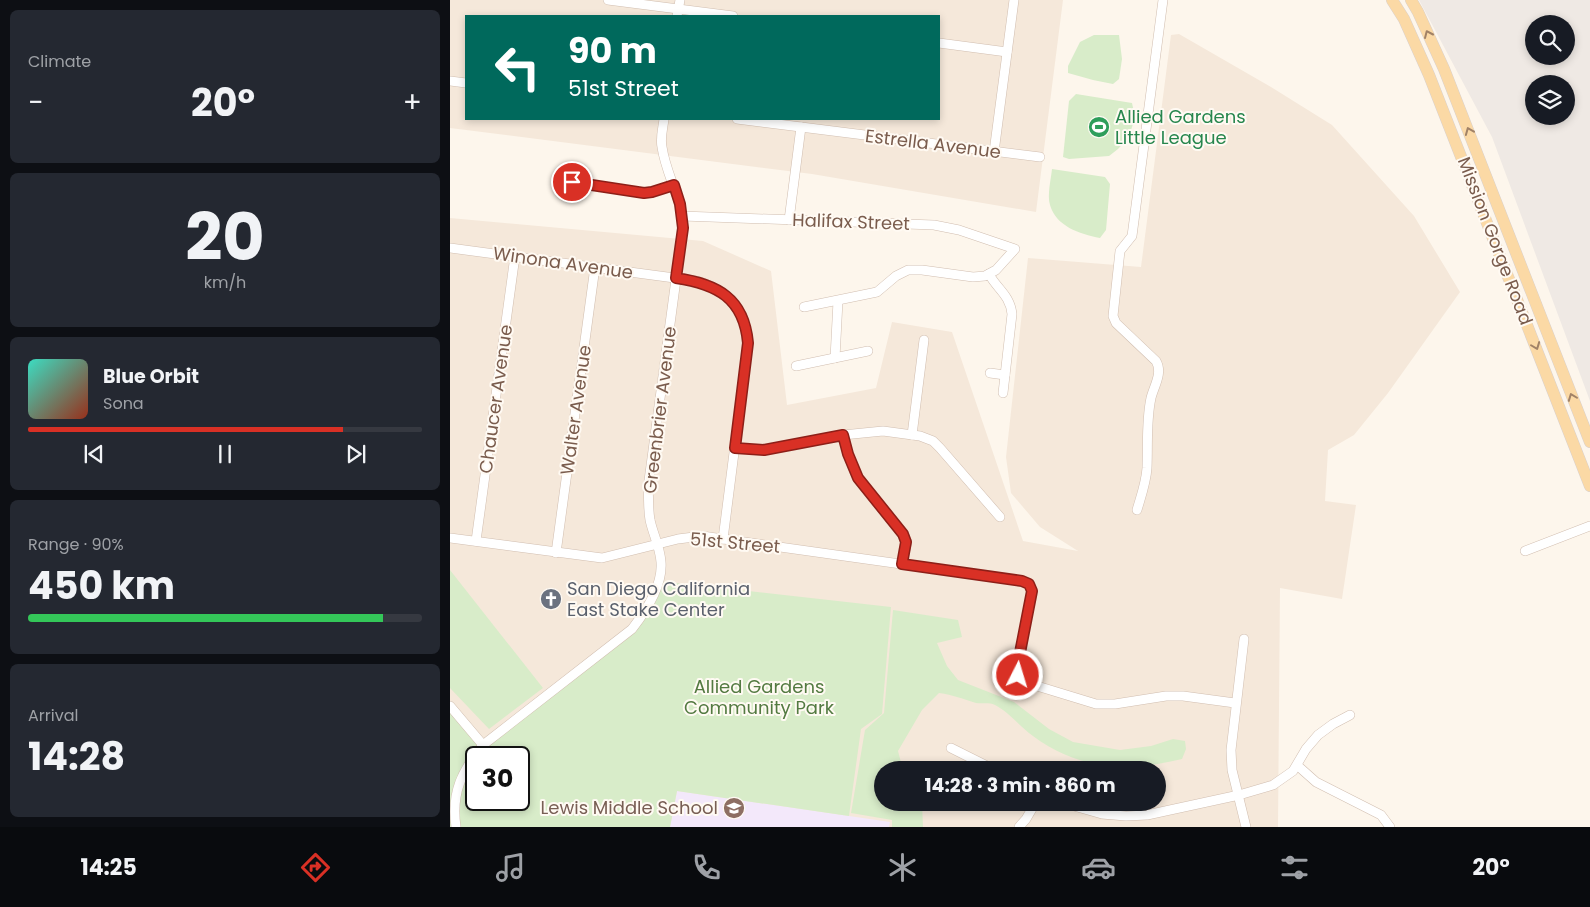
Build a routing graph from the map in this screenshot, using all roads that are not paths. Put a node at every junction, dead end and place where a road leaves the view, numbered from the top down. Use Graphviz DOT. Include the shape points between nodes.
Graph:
graph roads {
  1 [pos="608,0"];
  2 [pos="1014,0"];
  3 [pos="1163,0"];
  4 [pos="1392,0"];
  5 [pos="1411,0"];
  6 [pos="678,8"];
  7 [pos="726,15"];
  8 [pos="940,43"];
  9 [pos="1007,52"];
  10 [pos="450,81"];
  11 [pos="465,83"];
  12 [pos="664,120"];
  13 [pos="744,120"];
  14 [pos="802,127"];
  15 [pos="994,152"];
  16 [pos="1040,158"];
  17 [pos="572,182"];
  18 [pos="674,185"];
  19 [pos="682,216"];
  20 [pos="789,220"];
  21 [pos="450,248"];
  22 [pos="515,256"];
  23 [pos="595,267"];
  24 [pos="989,274"];
  25 [pos="676,278"];
  26 [pos="838,301"];
  27 [pos="804,307"];
  28 [pos="924,340"];
  29 [pos="868,352"];
  30 [pos="835,358"];
  31 [pos="796,366"];
  32 [pos="990,373"];
  33 [pos="1005,375"];
  34 [pos="1003,393"];
  35 [pos="843,435"];
  36 [pos="912,435"];
  37 [pos="1590,442"];
  38 [pos="735,448"];
  39 [pos="1590,486"];
  40 [pos="1137,510"];
  41 [pos="1000,517"];
  42 [pos="1590,526"];
  43 [pos="450,538"];
  44 [pos="722,539"];
  45 [pos="476,541"];
  46 [pos="658,544"];
  47 [pos="1525,551"];
  48 [pos="556,553"];
  49 [pos="902,564"];
  50 [pos="1244,639"];
  51 [pos="1235,703"];
  52 [pos="450,706"];
  53 [pos="1350,715"];
  54 [pos="484,745"];
  55 [pos="951,748"];
  56 [pos="977,761"];
  57 [pos="1298,766"];
  58 [pos="1238,795"];
  59 [pos="1031,811"];
  60 [pos="1092,811"];
  61 [pos="456,827"];
  62 [pos="1019,827"];
  63 [pos="1246,827"];
  64 [pos="1390,827"];
  1 -- 6 [label="street"];
  2 -- 9 [label="street"];
  3 -- 40 [label="street" via="1132,236 1120,251 1113,316 1116,323 1158,364 1159,373 1151,399 1146,478"];
  4 -- 39 [label="main road, Mission Gorge Road, one-way" via="1429,75"];
  37 -- 5 [label="main road, Mission Gorge Road, one-way" via="1444,69"];
  6 -- 7 [label="street"];
  8 -- 9 [label="street"];
  9 -- 15 [label="street"];
  10 -- 11 [label="street"];
  12 -- 18 [label="street, Greenbrier Avenue" via="661,144"];
  13 -- 14 [label="street, Estrella Avenue"];
  14 -- 15 [label="street, Estrella Avenue"];
  14 -- 20 [label="street"];
  15 -- 16 [label="street, Estrella Avenue"];
  17 -- 18 [label="street" via="644,193"];
  18 -- 19 [label="street, Greenbrier Avenue"];
  19 -- 20 [label="street, Halifax Street"];
  19 -- 25 [label="street, Greenbrier Avenue"];
  20 -- 24 [label="street, Halifax Street" via="934,225 1015,249"];
  21 -- 22 [label="street, Winona Avenue"];
  22 -- 23 [label="street, Winona Avenue"];
  22 -- 45 [label="street, Chaucer Avenue"];
  23 -- 25 [label="street, Winona Avenue"];
  23 -- 48 [label="street, Walter Avenue"];
  24 -- 26 [label="street" via="973,277 908,270 877,292"];
  24 -- 33 [label="street" via="1011,302"];
  25 -- 38 [label="street, Winona Avenue" via="704,283 723,293 735,305 746,327 748,343"];
  25 -- 46 [label="street, Greenbrier Avenue" via="648,488 650,520"];
  26 -- 27 [label="street"];
  26 -- 30 [label="street"];
  28 -- 36 [label="street"];
  29 -- 30 [label="street"];
  30 -- 31 [label="street"];
  32 -- 33 [label="street"];
  33 -- 34 [label="street"];
  35 -- 36 [label="street" via="883,431"];
  35 -- 38 [label="street" via="764,450"];
  35 -- 49 [label="street" via="858,478 903,534 906,542"];
  36 -- 41 [label="street" via="933,441"];
  38 -- 44 [label="street, Winona Avenue"];
  42 -- 47 [label="street"];
  43 -- 45 [label="street, 51st Street"];
  44 -- 46 [label="street, 51st Street" via="702,536"];
  44 -- 49 [label="street, 51st Street"];
  45 -- 48 [label="street, 51st Street"];
  46 -- 48 [label="street, 51st Street" via="602,558"];
  46 -- 54 [label="street, Greenbrier Avenue" via="661,574 644,614 632,629"];
  49 -- 51 [label="street, 51st Street" via="1029,584 1032,591 1017,668 1024,682 1096,704 1166,696"];
  50 -- 51 [label="street"];
  51 -- 58 [label="street" via="1231,757"];
  52 -- 54 [label="street"];
  53 -- 57 [label="street" via="1318,735"];
  54 -- 61 [label="street, Greenbrier Avenue" via="468,764 457,789"];
  55 -- 56 [label="street"];
  57 -- 58 [label="street" via="1273,785"];
  57 -- 64 [label="street" via="1316,782 1381,815"];
  58 -- 60 [label="street" via="1146,816"];
  58 -- 63 [label="street"];
  59 -- 62 [label="street"];
}
